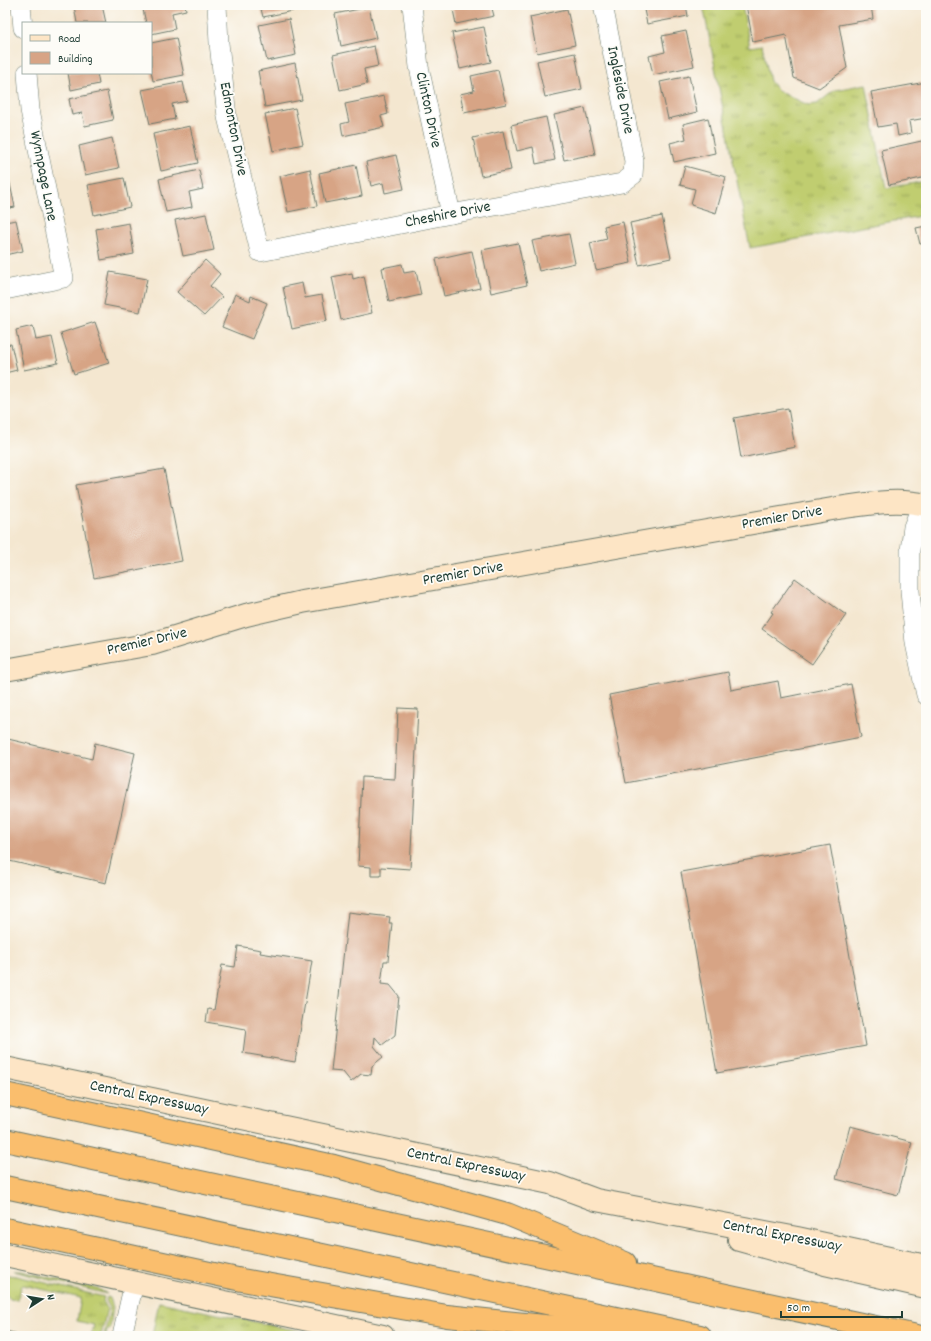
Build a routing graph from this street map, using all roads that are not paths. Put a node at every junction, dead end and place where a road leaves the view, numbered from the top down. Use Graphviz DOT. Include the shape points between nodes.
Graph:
graph roads {
  1 [pos="21,5"];
  2 [pos="217,5"];
  3 [pos="412,5"];
  4 [pos="603,5"];
  5 [pos="22,22"];
  6 [pos="27,74"];
  7 [pos="633,175"];
  8 [pos="450,214"];
  9 [pos="260,252"];
  10 [pos="5,290"];
  11 [pos="924,504"];
  12 [pos="5,670"];
  13 [pos="926,696"];
  14 [pos="5,1068"];
  15 [pos="5,1094"];
  16 [pos="5,1140"];
  17 [pos="5,1187"];
  18 [pos="596,1200"];
  19 [pos="5,1229"];
  20 [pos="5,1255"];
  21 [pos="926,1266"];
  22 [pos="134,1283"];
  23 [pos="678,1285"];
  24 [pos="926,1287"];
  25 [pos="691,1334"];
  26 [pos="122,1336"];
  27 [pos="382,1336"];
  28 [pos="917,1336"];
  1 -- 5 [label="street"];
  2 -- 9 [label="street, Edmonton Drive" via="227,117"];
  3 -- 8 [label="street, Clinton Drive" via="419,67"];
  4 -- 7 [label="street, Ingleside Drive" via="634,161"];
  6 -- 10 [label="street, Wynnpage Lane" via="30,110 64,278"];
  7 -- 8 [label="street, Cheshire Drive" via="622,183"];
  8 -- 9 [label="street, Cheshire Drive"];
  11 -- 12 [label="main road, Premier Drive" via="900,502 838,508 302,602 246,615 152,644"];
  11 -- 13 [label="street" via="913,527 910,592 915,643"];
  14 -- 18 [label="main road, Central Expressway" via="550,1183"];
  15 -- 23 [label="highway" via="334,1166 507,1214"];
  16 -- 23 [label="highway"];
  17 -- 25 [label="highway"];
  18 -- 21 [label="main road, Central Expressway" via="797,1238"];
  18 -- 24 [label="main road" via="825,1264"];
  19 -- 25 [label="highway" via="242,1280 447,1316 545,1326"];
  20 -- 22 [label="main road"];
  22 -- 26 [label="street"];
  22 -- 27 [label="main road"];
  23 -- 28 [label="highway"];
}
